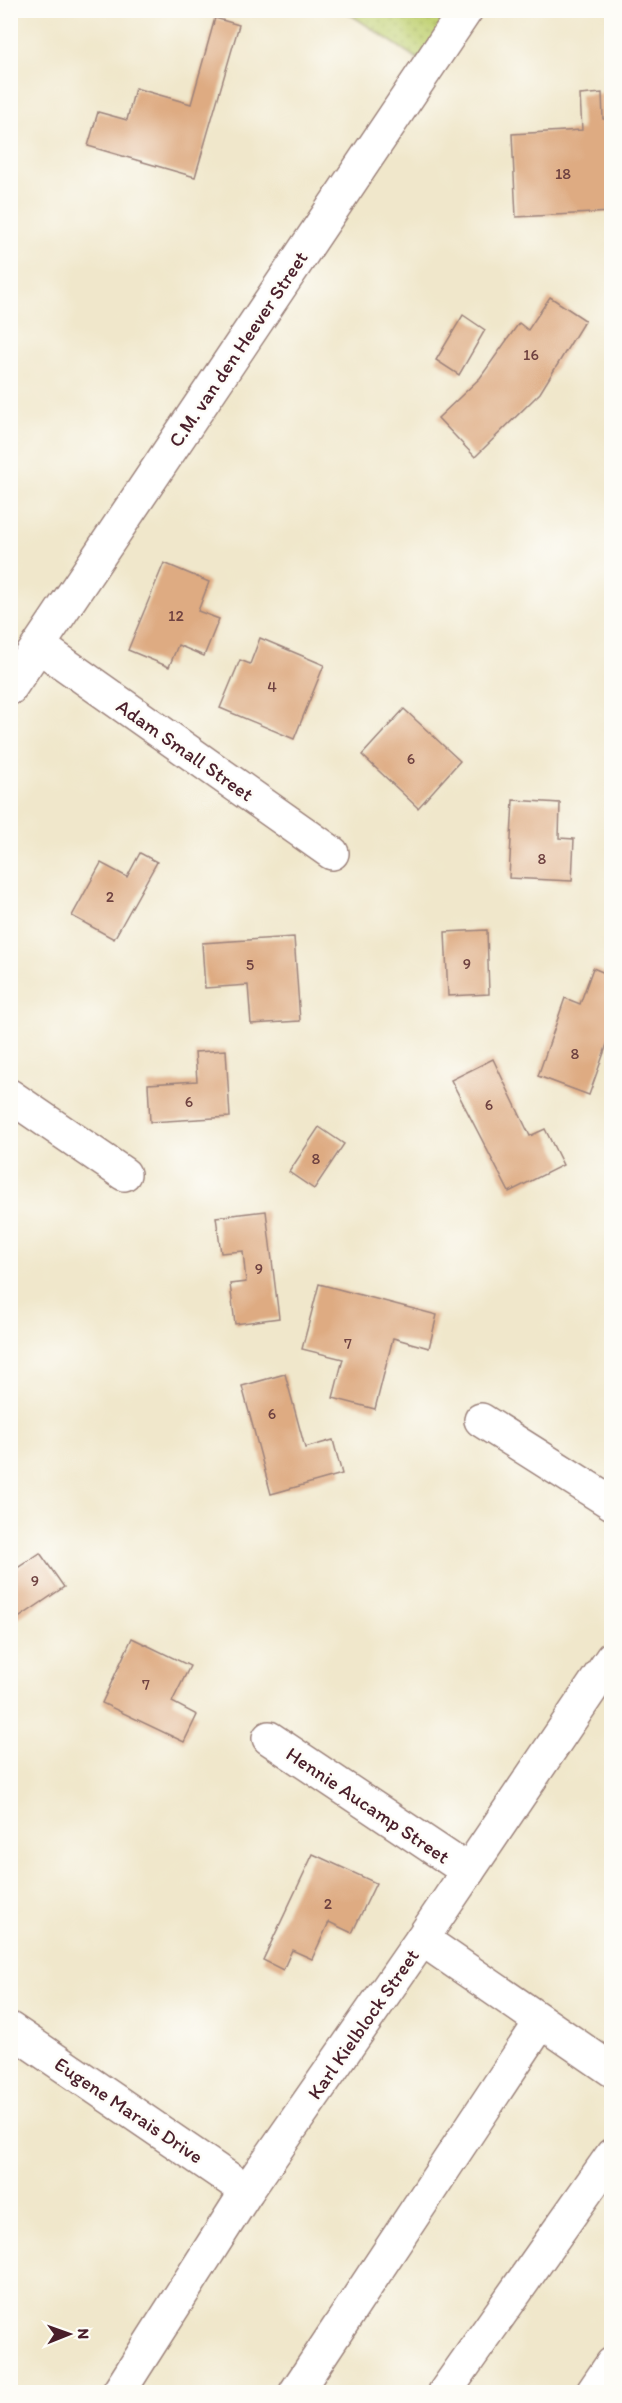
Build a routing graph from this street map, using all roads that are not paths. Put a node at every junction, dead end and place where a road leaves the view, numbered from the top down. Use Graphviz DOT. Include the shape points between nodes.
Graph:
graph roads {
  1 [pos="466,10"];
  2 [pos="39,646"];
  3 [pos="10,688"];
  4 [pos="332,853"];
  5 [pos="10,1096"];
  6 [pos="124,1174"];
  7 [pos="481,1420"];
  8 [pos="612,1503"];
  9 [pos="612,1658"];
  10 [pos="269,1738"];
  11 [pos="468,1871"];
  12 [pos="422,1939"];
  13 [pos="541,2022"];
  14 [pos="10,2030"];
  15 [pos="612,2070"];
  16 [pos="612,2155"];
  17 [pos="247,2190"];
  18 [pos="612,2364"];
  19 [pos="119,2392"];
  20 [pos="296,2392"];
  21 [pos="445,2392"];
  22 [pos="593,2392"];
  1 -- 2 [label="street, C.M. van den Heever Street"];
  2 -- 3 [label="street, C.M. van den Heever Street"];
  2 -- 4 [label="street, Adam Small Street"];
  5 -- 6 [label="street"];
  7 -- 8 [label="street"];
  9 -- 11 [label="street, Karl Kielblock Street"];
  10 -- 11 [label="street, Hennie Aucamp Street"];
  11 -- 12 [label="street, Karl Kielblock Street"];
  12 -- 13 [label="street"];
  12 -- 17 [label="street, Karl Kielblock Street"];
  13 -- 15 [label="street"];
  13 -- 20 [label="street"];
  14 -- 17 [label="street, Eugene Marais Drive"];
  16 -- 21 [label="street"];
  17 -- 19 [label="street, Karl Kielblock Street"];
  18 -- 22 [label="street"];
}
